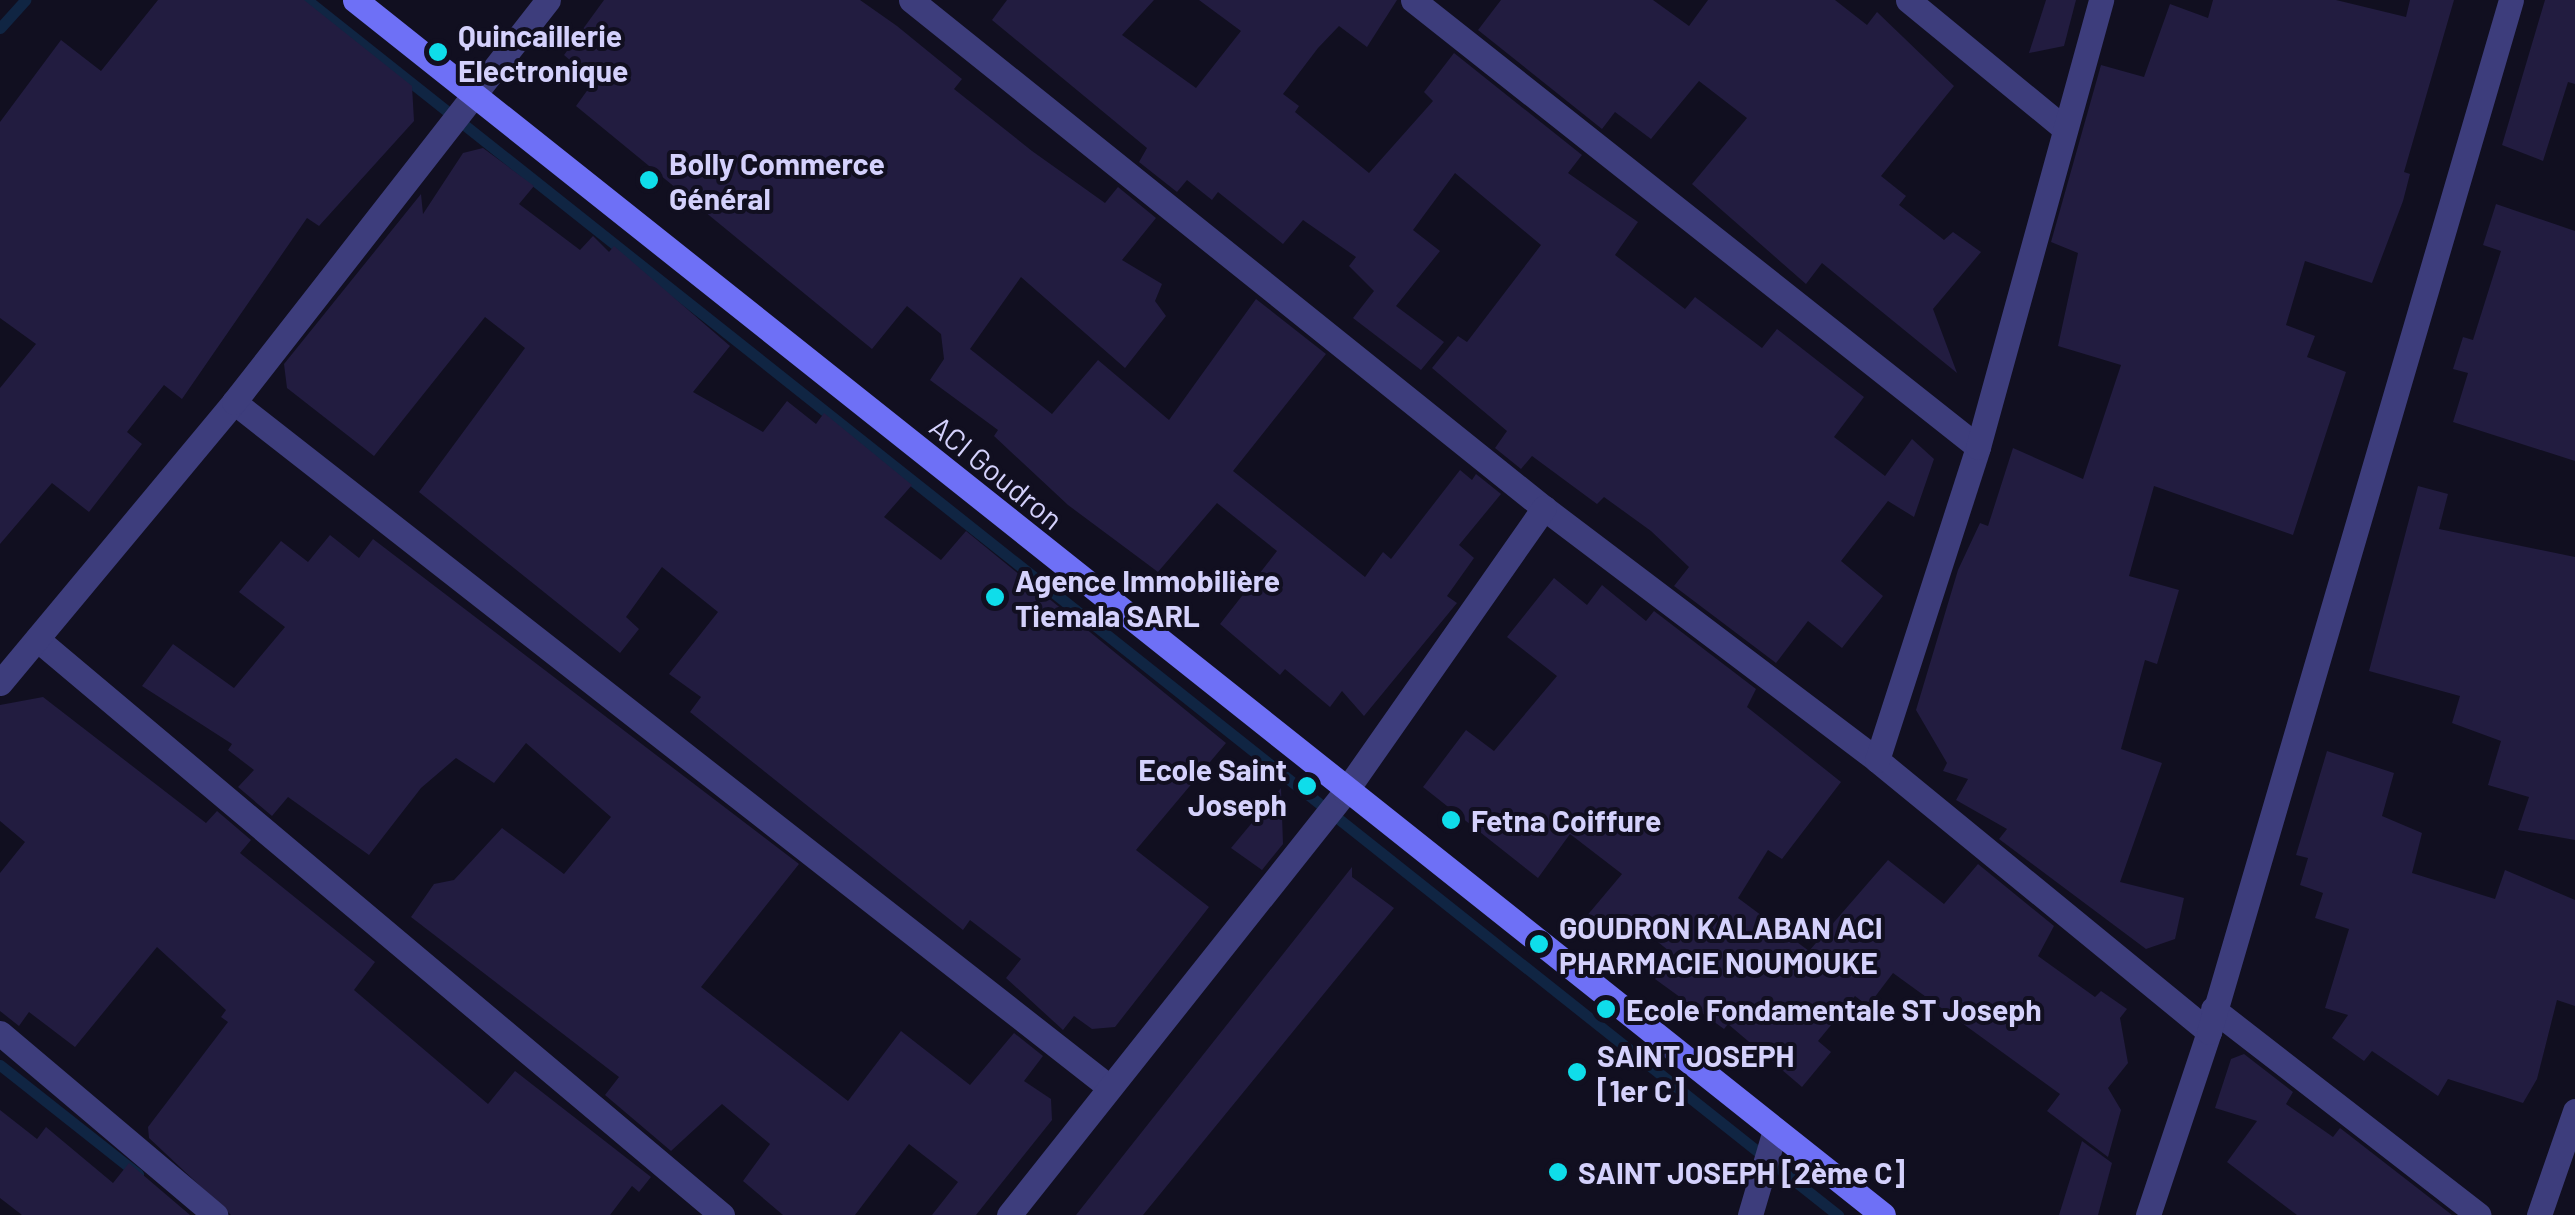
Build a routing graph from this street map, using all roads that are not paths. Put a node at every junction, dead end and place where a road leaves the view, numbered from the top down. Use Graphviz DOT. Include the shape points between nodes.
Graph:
graph roads {
  1 [pos="356,0"];
  2 [pos="548,0"];
  3 [pos="911,0"];
  4 [pos="1413,0"];
  5 [pos="1908,0"];
  6 [pos="2101,0"];
  7 [pos="2511,0"];
  8 [pos="470,92"];
  9 [pos="2065,128"];
  10 [pos="234,402"];
  11 [pos="1978,446"];
  12 [pos="1544,508"];
  13 [pos="36,638"];
  14 [pos="0,682"];
  15 [pos="1877,760"];
  16 [pos="1344,792"];
  17 [pos="2211,1020"];
  18 [pos="0,1033"];
  19 [pos="1108,1086"];
  20 [pos="2575,1111"];
  21 [pos="1775,1130"];
  22 [pos="215,1215"];
  23 [pos="722,1215"];
  24 [pos="1009,1215"];
  25 [pos="1750,1215"];
  26 [pos="1883,1215"];
  27 [pos="2148,1215"];
  28 [pos="2479,1215"];
  29 [pos="2539,1215"];
  1 -- 8 [label="street, ACI Goudron"];
  2 -- 8 [label="street"];
  3 -- 12 [label="street"];
  4 -- 11 [label="street"];
  5 -- 9 [label="street"];
  6 -- 9 [label="street"];
  7 -- 17 [label="street"];
  8 -- 10 [label="street"];
  8 -- 16 [label="street, ACI Goudron"];
  9 -- 11 [label="street"];
  10 -- 13 [label="street"];
  10 -- 19 [label="street"];
  11 -- 15 [label="street"];
  12 -- 15 [label="street"];
  12 -- 16 [label="street"];
  13 -- 14 [label="street"];
  13 -- 23 [label="street"];
  15 -- 17 [label="street"];
  16 -- 19 [label="street"];
  16 -- 21 [label="street, ACI Goudron"];
  17 -- 27 [label="street"];
  17 -- 28 [label="street"];
  18 -- 22 [label="street"];
  19 -- 24 [label="street"];
  20 -- 29 [label="street"];
  21 -- 25 [label="street"];
  21 -- 26 [label="street, ACI Goudron"];
}
